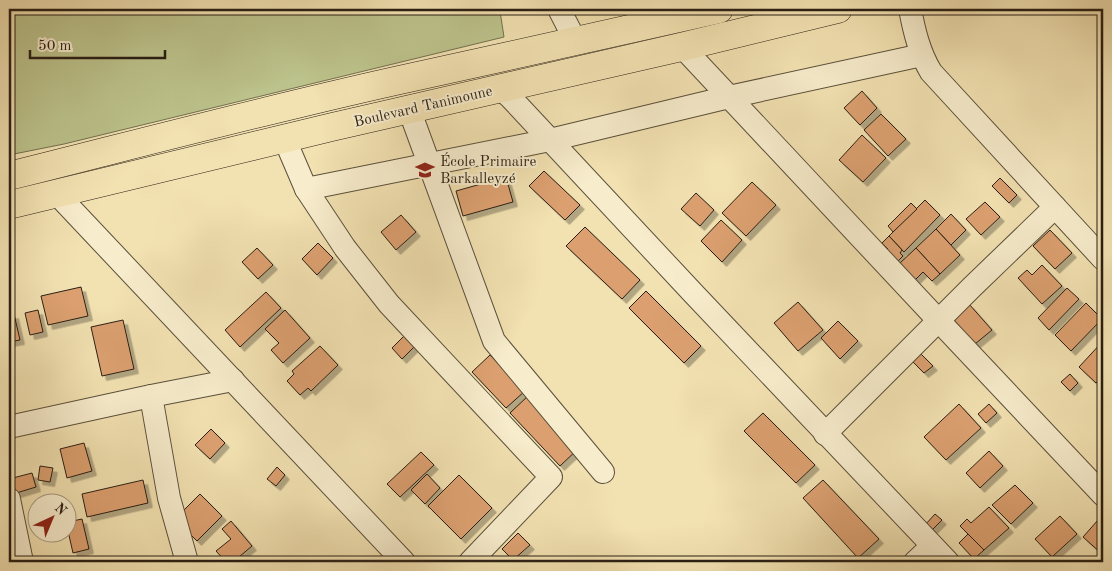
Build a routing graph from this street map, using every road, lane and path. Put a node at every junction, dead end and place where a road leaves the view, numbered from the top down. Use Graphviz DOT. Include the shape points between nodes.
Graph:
graph roads {
  1 [pos="560,9"];
  2 [pos="720,9"];
  3 [pos="838,9"];
  4 [pos="910,9"];
  5 [pos="576,42"];
  6 [pos="681,47"];
  7 [pos="922,55"];
  8 [pos="501,89"];
  9 [pos="730,97"];
  10 [pos="409,109"];
  11 [pos="286,138"];
  12 [pos="550,140"];
  13 [pos="429,164"];
  14 [pos="9,176"];
  15 [pos="306,189"];
  16 [pos="57,194"];
  17 [pos="9,205"];
  18 [pos="1055,207"];
  19 [pos="1103,259"];
  20 [pos="939,321"];
  21 [pos="232,380"];
  22 [pos="151,396"];
  23 [pos="9,427"];
  24 [pos="825,434"];
  25 [pos="603,472"];
  26 [pos="1103,495"];
  27 [pos="9,499"];
  28 [pos="932,546"];
  29 [pos="22,562"];
  30 [pos="187,562"];
  31 [pos="404,562"];
  32 [pos="470,562"];
  33 [pos="915,562"];
  34 [pos="948,562"];
  1 -- 5 [label="street"];
  2 -- 5 [label="main road, Boulevard Tanimoune"];
  3 -- 6 [label="main road, Boulevard Tanimoune"];
  4 -- 7 [label="street"];
  5 -- 14 [label="main road, Boulevard Tanimoune" via="296,104"];
  6 -- 8 [label="main road, Boulevard Tanimoune"];
  6 -- 9 [label="street"];
  7 -- 9 [label="street"];
  7 -- 18 [label="street" via="936,78"];
  8 -- 10 [label="main road, Boulevard Tanimoune"];
  8 -- 12 [label="street"];
  9 -- 12 [label="street"];
  9 -- 20 [label="street"];
  10 -- 11 [label="main road, Boulevard Tanimoune"];
  10 -- 13 [label="street"];
  11 -- 15 [label="street"];
  11 -- 16 [label="main road, Boulevard Tanimoune"];
  12 -- 13 [label="street"];
  12 -- 24 [label="street"];
  13 -- 15 [label="street"];
  13 -- 25 [label="street" via="494,341"];
  15 -- 32 [label="street" via="345,248 390,304 551,477"];
  16 -- 17 [label="main road, Boulevard Tanimoune"];
  16 -- 21 [label="street"];
  18 -- 19 [label="street"];
  18 -- 20 [label="street"];
  20 -- 24 [label="street"];
  20 -- 26 [label="street"];
  21 -- 22 [label="street"];
  21 -- 31 [label="street"];
  22 -- 23 [label="street"];
  22 -- 30 [label="street" via="169,498"];
  24 -- 28 [label="street"];
  27 -- 29 [label="street"];
  28 -- 33 [label="street"];
  28 -- 34 [label="street"];
}
